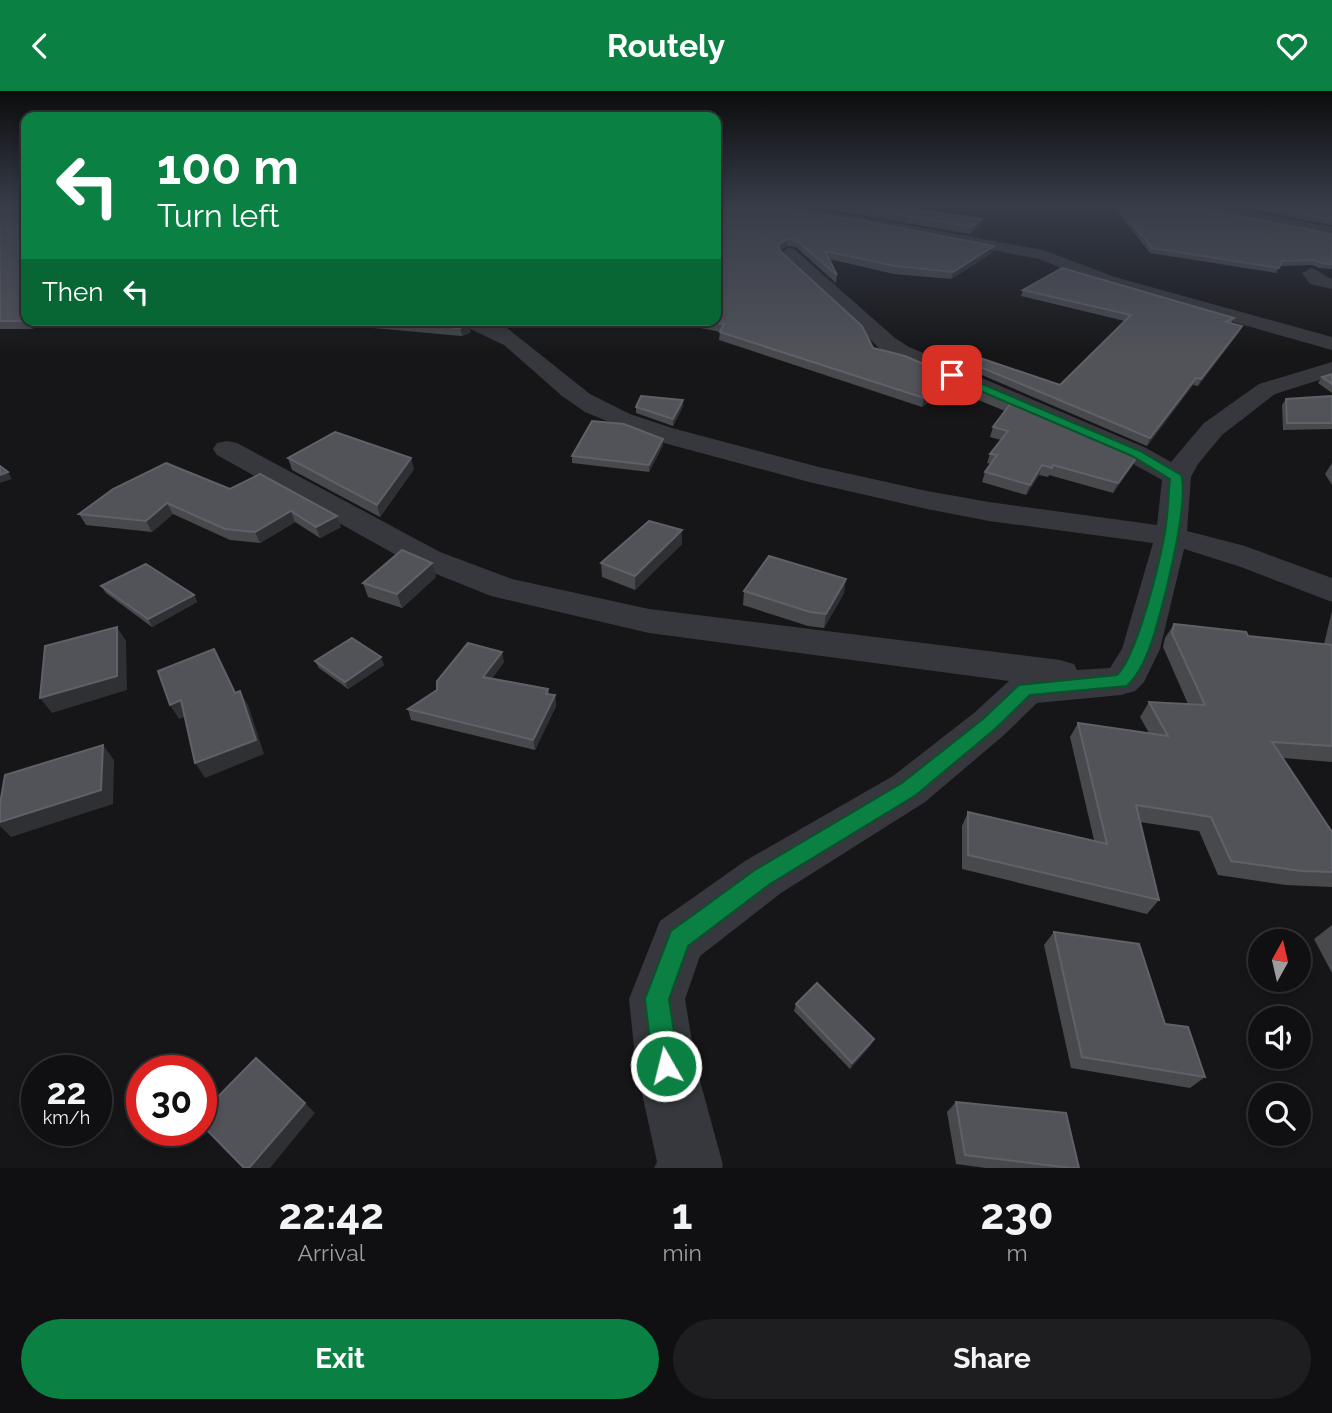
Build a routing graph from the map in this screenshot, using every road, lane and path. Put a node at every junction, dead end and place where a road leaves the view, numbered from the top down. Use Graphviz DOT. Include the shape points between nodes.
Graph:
graph roads {
  1 [pos="791,255"];
  2 [pos="1044,255"];
  3 [pos="1311,273"];
  4 [pos="1332,284"];
  5 [pos="487,326"];
  6 [pos="1332,344"];
  7 [pos="1332,369"];
  8 [pos="227,449"];
  9 [pos="1177,477"];
  10 [pos="1171,537"];
  11 [pos="1332,591"];
  12 [pos="1121,681"];
  13 [pos="687,1168"];
  1 -- 9 [label="street" via="901,352 1136,454"];
  2 -- 6 [label="street" via="1168,299"];
  3 -- 4 [label="street" via="1315,280"];
  5 -- 10 [label="street" via="516,342 571,392 636,425 963,507"];
  7 -- 9 [label="street" via="1274,386 1255,397 1213,429"];
  8 -- 12 [label="street" via="428,559 515,591 662,623"];
  9 -- 10 [label="street"];
  10 -- 11 [label="street" via="1237,555"];
  10 -- 12 [label="street" via="1141,649"];
  12 -- 13 [label="street" via="1026,689 909,789 763,877 679,939 657,999"];
}
